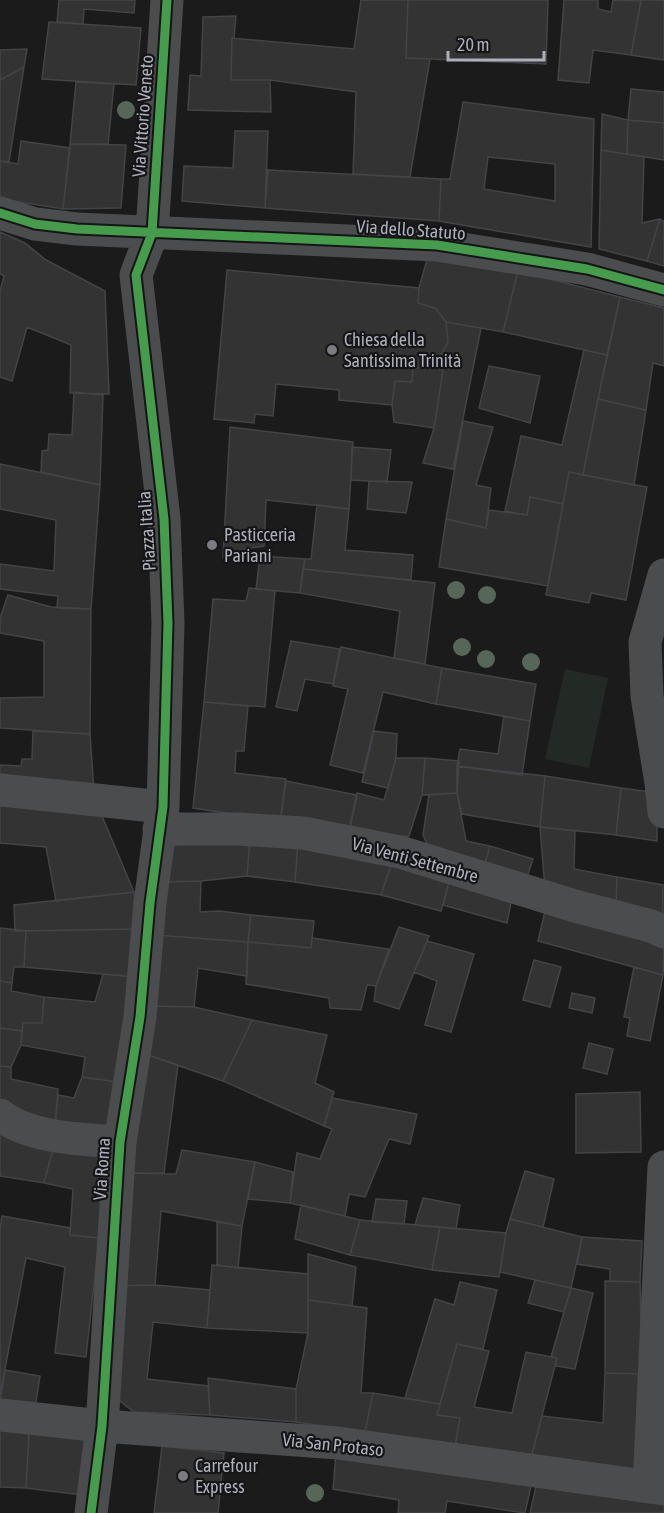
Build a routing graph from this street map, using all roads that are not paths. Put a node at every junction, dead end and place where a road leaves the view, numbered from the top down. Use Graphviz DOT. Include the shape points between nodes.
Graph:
graph roads {
  1 [pos="167,0"];
  2 [pos="0,213"];
  3 [pos="152,233"];
  4 [pos="664,290"];
  5 [pos="664,574"];
  6 [pos="0,790"];
  7 [pos="664,812"];
  8 [pos="161,818"];
  9 [pos="664,932"];
  10 [pos="0,1116"];
  11 [pos="120,1142"];
  12 [pos="664,1167"];
  13 [pos="0,1415"];
  14 [pos="102,1426"];
  15 [pos="656,1488"];
  16 [pos="91,1513"];
  1 -- 3 [label="street, Via Vittorio Veneto"];
  2 -- 3 [label="street, Via dello Statuto" via="35,224"];
  3 -- 4 [label="street, Via dello Statuto" via="437,245 587,269"];
  3 -- 8 [label="street, Piazza Italia" via="136,275 164,519 168,623"];
  5 -- 7 [label="street" via="645,642 647,696"];
  6 -- 8 [label="street, Via Venti Settembre"];
  8 -- 9 [label="street, Via Venti Settembre" via="303,833 400,852"];
  8 -- 11 [label="street, Via Roma" via="140,1017"];
  10 -- 11 [label="street" via="53,1136"];
  11 -- 14 [label="street, Via Roma"];
  12 -- 15 [label="street"];
  13 -- 14 [label="street, Via San Protaso"];
  14 -- 15 [label="street, Via San Protaso" via="338,1443"];
  14 -- 16 [label="street, Via Roma"];
}
